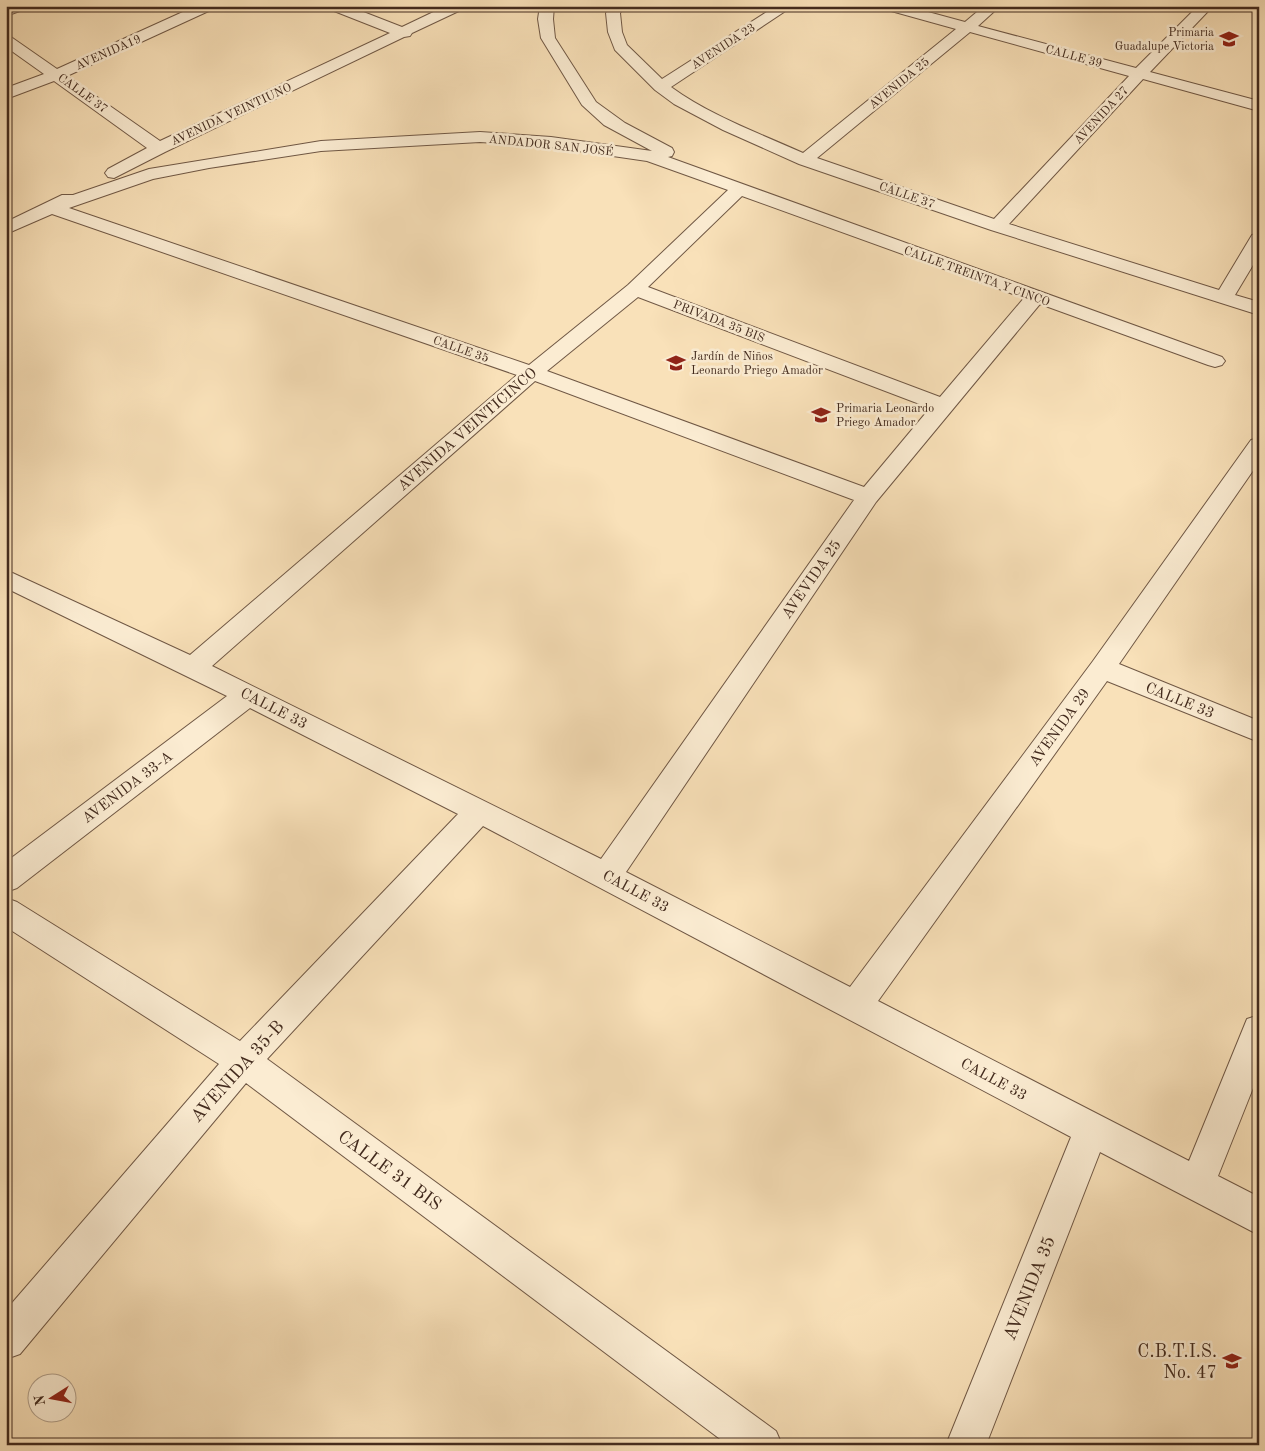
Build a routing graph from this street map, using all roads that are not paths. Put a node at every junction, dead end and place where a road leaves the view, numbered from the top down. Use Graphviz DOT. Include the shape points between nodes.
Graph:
graph roads {
  1 [pos="20,6"];
  2 [pos="208,6"];
  3 [pos="334,6"];
  4 [pos="458,6"];
  5 [pos="547,6"];
  6 [pos="618,6"];
  7 [pos="786,6"];
  8 [pos="889,6"];
  9 [pos="993,6"];
  10 [pos="1206,6"];
  11 [pos="6,12"];
  12 [pos="968,27"];
  13 [pos="405,32"];
  14 [pos="6,40"];
  15 [pos="1139,74"];
  16 [pos="57,75"];
  17 [pos="661,87"];
  18 [pos="6,94"];
  19 [pos="1259,106"];
  20 [pos="159,148"];
  21 [pos="805,160"];
  22 [pos="739,189"];
  23 [pos="52,208"];
  24 [pos="997,226"];
  25 [pos="6,229"];
  26 [pos="1259,239"];
  27 [pos="635,289"];
  28 [pos="1035,297"];
  29 [pos="1224,297"];
  30 [pos="1259,309"];
  31 [pos="1215,361"];
  32 [pos="532,373"];
  33 [pos="944,406"];
  34 [pos="1259,445"];
  35 [pos="868,497"];
  36 [pos="6,578"];
  37 [pos="194,666"];
  38 [pos="1102,668"];
  39 [pos="248,695"];
  40 [pos="1259,732"];
  41 [pos="479,811"];
  42 [pos="607,876"];
  43 [pos="6,879"];
  44 [pos="6,911"];
  45 [pos="855,1006"];
  46 [pos="1259,1030"];
  47 [pos="243,1062"];
  48 [pos="1092,1130"];
  49 [pos="1197,1185"];
  50 [pos="1259,1217"];
  51 [pos="6,1340"];
  52 [pos="762,1445"];
  53 [pos="966,1445"];
  1 -- 11 [label="street"];
  2 -- 16 [label="street, AVENIDA19"];
  3 -- 13 [label="street"];
  4 -- 13 [label="street, AVENIDA VEINTIUNO"];
  5 -- 22 [label="street, ANDADOR SAN JOSÉ" via="544,19 549,46 592,108 622,129"];
  6 -- 17 [label="street, CALLE 37" via="613,13 620,47"];
  7 -- 17 [label="street, AVENIDA 23"];
  8 -- 12 [label="street, CALLE 39"];
  9 -- 12 [label="street, AVENIDA 25"];
  10 -- 15 [label="street, AVENIDA 27"];
  12 -- 15 [label="street, CALLE 39"];
  12 -- 21 [label="street, AVENIDA 25"];
  13 -- 20 [label="street, AVENIDA VEINTIUNO"];
  14 -- 16 [label="street, CALLE 37"];
  15 -- 19 [label="street, CALLE 39"];
  15 -- 24 [label="street, AVENIDA 27"];
  16 -- 18 [label="street, AVENIDA19"];
  16 -- 20 [label="street, CALLE 37"];
  17 -- 21 [label="street, CALLE 37" via="680,102"];
  20 -- 23 [label="street, AVENIDA VEINTIUNO"];
  21 -- 24 [label="street, CALLE 37"];
  22 -- 23 [label="street, ANDADOR SAN JOSÉ" via="650,156 551,142 480,137 321,146 209,163 149,174"];
  22 -- 27 [label="street, AVENIDA VEINTICINCO"];
  22 -- 28 [label="street, CALLE TREINTA Y CINCO"];
  23 -- 25 [label="street, AVENIDA VEINTIUNO"];
  23 -- 32 [label="street, CALLE 35"];
  24 -- 29 [label="street, CALLE 37"];
  26 -- 29 [label="street"];
  27 -- 32 [label="street, AVENIDA VEINTICINCO"];
  27 -- 33 [label="street, PRIVADA 35 BIS"];
  28 -- 31 [label="street, CALLE TREINTA Y CINCO"];
  28 -- 33 [label="street, AVEVIDA 25"];
  29 -- 30 [label="street, CALLE 37"];
  32 -- 35 [label="street, CALLE 35"];
  32 -- 37 [label="street, AVENIDA VEINTICINCO"];
  33 -- 35 [label="street, AVEVIDA 25"];
  34 -- 38 [label="street, AVENIDA 29"];
  35 -- 42 [label="street, AVEVIDA 25"];
  36 -- 37 [label="street, CALLE 33"];
  37 -- 39 [label="street, CALLE 33"];
  38 -- 40 [label="street, CALLE 33"];
  38 -- 45 [label="street, AVENIDA 29"];
  39 -- 41 [label="street, CALLE 33"];
  39 -- 43 [label="street, AVENIDA 33-A"];
  41 -- 42 [label="street, CALLE 33"];
  41 -- 47 [label="street, AVENIDA 35-B"];
  42 -- 45 [label="street, CALLE 33"];
  44 -- 47 [label="street, CALLE 31 BIS"];
  45 -- 48 [label="street, CALLE 33"];
  46 -- 49 [label="street"];
  47 -- 51 [label="street, AVENIDA 35-B"];
  47 -- 52 [label="street, CALLE 31 BIS"];
  48 -- 49 [label="street, CALLE 33"];
  48 -- 53 [label="street, AVENIDA 35"];
  49 -- 50 [label="street, CALLE 33"];
}
